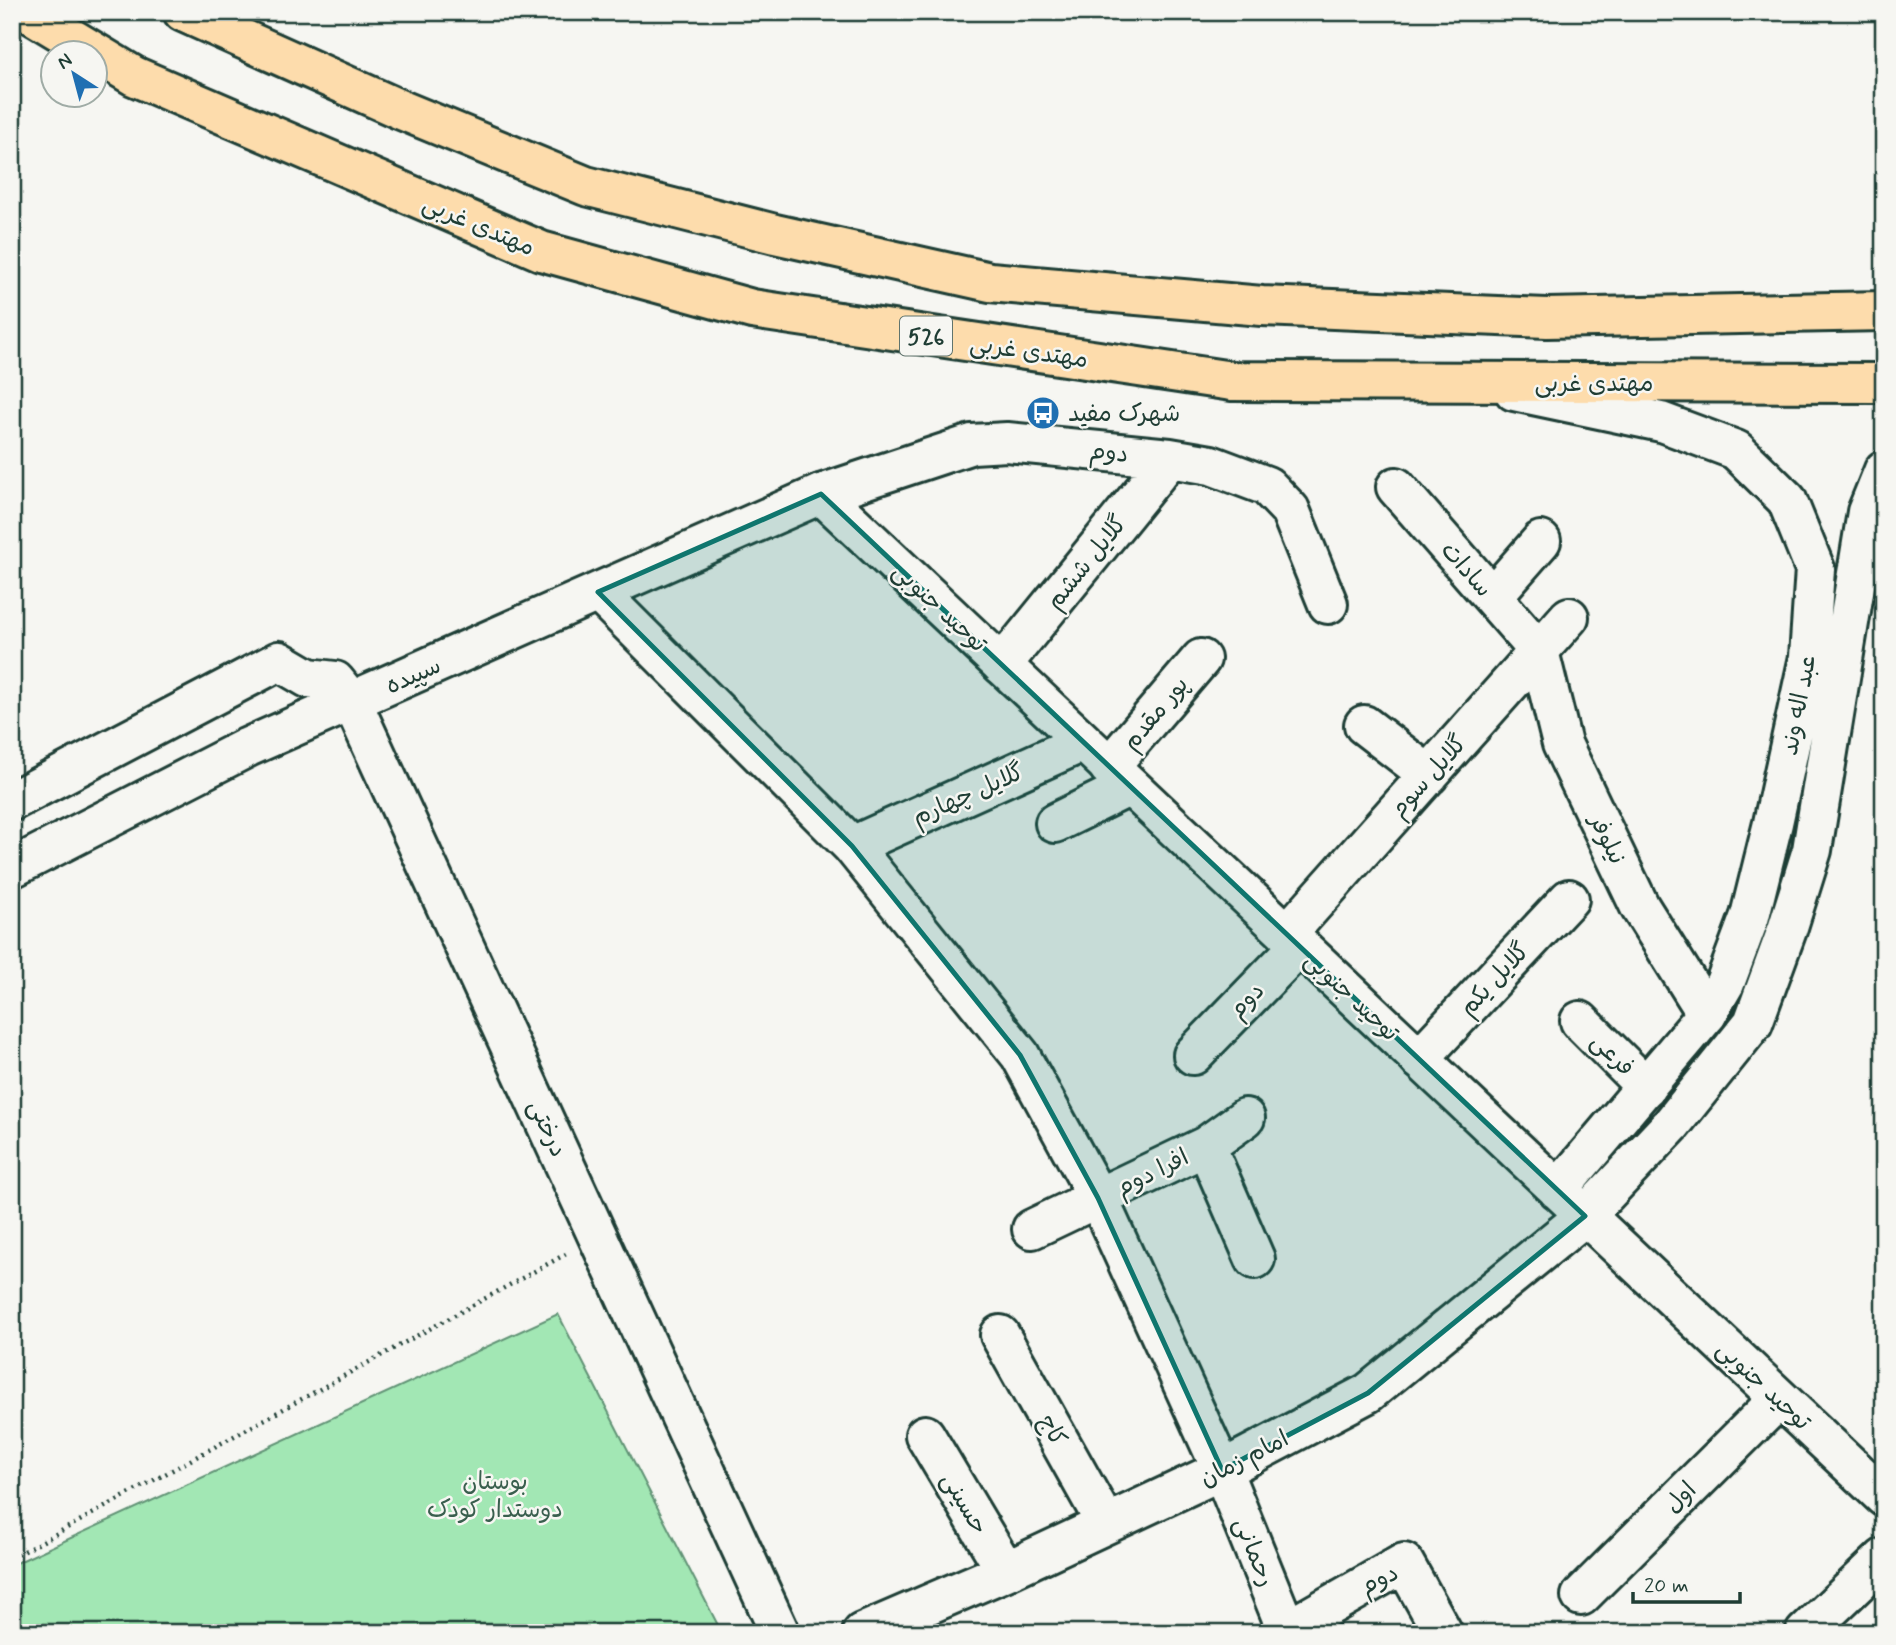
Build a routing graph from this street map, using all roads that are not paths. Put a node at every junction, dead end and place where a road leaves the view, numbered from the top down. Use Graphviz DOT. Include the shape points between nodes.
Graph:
graph roads {
  1 [pos="28,12"];
  2 [pos="183,12"];
  3 [pos="1884,311"];
  4 [pos="1474,382"];
  5 [pos="1884,383"];
  6 [pos="1170,458"];
  7 [pos="1884,470"];
  8 [pos="1396,487"];
  9 [pos="821,494"];
  10 [pos="1541,541"];
  11 [pos="597,592"];
  12 [pos="1492,597"];
  13 [pos="1328,604"];
  14 [pos="1569,617"];
  15 [pos="1539,651"];
  16 [pos="1201,659"];
  17 [pos="1002,665"];
  18 [pos="352,702"];
  19 [pos="1364,725"];
  20 [pos="1108,765"];
  21 [pos="1429,775"];
  22 [pos="12,800"];
  23 [pos="1055,823"];
  24 [pos="852,846"];
  25 [pos="12,868"];
  26 [pos="1569,898"];
  27 [pos="1293,940"];
  28 [pos="1707,1014"];
  29 [pos="1580,1021"];
  30 [pos="1192,1055"];
  31 [pos="1419,1059"];
  32 [pos="1646,1087"];
  33 [pos="1245,1118"];
  34 [pos="1206,1146"];
  35 [pos="1098,1198"];
  36 [pos="1572,1203"];
  37 [pos="1032,1229"];
  38 [pos="1255,1259"];
  39 [pos="1000,1335"];
  40 [pos="1779,1399"];
  41 [pos="925,1436"];
  42 [pos="1222,1470"];
  43 [pos="1884,1497"];
  44 [pos="1106,1524"];
  45 [pos="1884,1558"];
  46 [pos="1006,1571"];
  47 [pos="1581,1596"];
  48 [pos="1288,1631"];
  49 [pos="780,1633"];
  50 [pos="862,1633"];
  51 [pos="1443,1633"];
  52 [pos="1805,1633"];
  1 -- 4 [label="main road, مهتدی غربی / 526" via="134,76 541,251 752,309 1232,381"];
  2 -- 3 [label="main road" via="586,186 990,282 1262,306 1547,318"];
  4 -- 5 [label="main road, مهتدی غربی / 526"];
  4 -- 28 [label="street, عبد اله وند" via="1661,422 1736,450 1787,500 1815,569 1810,657 1773,823 1750,915 1725,982"];
  6 -- 9 [label="street, دوم" via="1007,442 972,443"];
  6 -- 13 [label="street, دوم" via="1211,465 1268,486 1290,510"];
  6 -- 17 [label="street, گلایل ششم"];
  7 -- 36 [label="street, عبد اله وند" via="1867,512 1812,850 1753,1023 1671,1125"];
  8 -- 12 [label="street, سادات"];
  9 -- 11 [label="street, سپیده"];
  9 -- 17 [label="street, توحید جنوبی"];
  10 -- 12 [label="street"];
  11 -- 18 [label="street, سپیده"];
  11 -- 24 [label="street, رحمانی"];
  12 -- 15 [label="street, سادات"];
  14 -- 15 [label="street, گلایل سوم"];
  15 -- 21 [label="street, گلایل سوم"];
  15 -- 28 [label="street, نیلوفر" via="1562,744 1640,907"];
  16 -- 20 [label="street, پور مقدم"];
  17 -- 20 [label="street, توحید جنوبی"];
  18 -- 22 [label="street, درختی" via="335,681 308,678 279,661"];
  18 -- 25 [label="street, سپیده" via="248,747"];
  18 -- 49 [label="street, درختی"];
  19 -- 21 [label="street"];
  20 -- 23 [label="street"];
  20 -- 24 [label="street, گلایل چهارم"];
  20 -- 27 [label="street, توحید جنوبی"];
  21 -- 27 [label="street, گلایل سوم"];
  24 -- 35 [label="street, رحمانی" via="1020,1055"];
  26 -- 31 [label="street, گلایل یکم"];
  27 -- 30 [label="street, دوم"];
  27 -- 31 [label="street, توحید جنوبی"];
  28 -- 32 [label="street, عبد اله وند"];
  29 -- 32 [label="street, فرعی"];
  31 -- 36 [label="street, توحید جنوبی"];
  32 -- 36 [label="street, عبد اله وند"];
  33 -- 34 [label="street, افرا دوم"];
  34 -- 35 [label="street, افرا دوم"];
  34 -- 38 [label="street"];
  35 -- 37 [label="street, افرا دوم"];
  35 -- 42 [label="street, رحمانی"];
  36 -- 40 [label="street, توحید جنوبی"];
  36 -- 42 [label="street, امام زمان" via="1368,1393"];
  39 -- 44 [label="street, کاج"];
  40 -- 43 [label="street, توحید جنوبی"];
  40 -- 47 [label="street, اول"];
  41 -- 46 [label="street, حسینی"];
  42 -- 44 [label="street, امام زمان"];
  42 -- 48 [label="street, رحمانی"];
  44 -- 46 [label="street, امام زمان"];
  45 -- 52 [label="street"];
  46 -- 50 [label="street, امام زمان"];
  48 -- 51 [label="street, دوم" via="1404,1563"];
}
